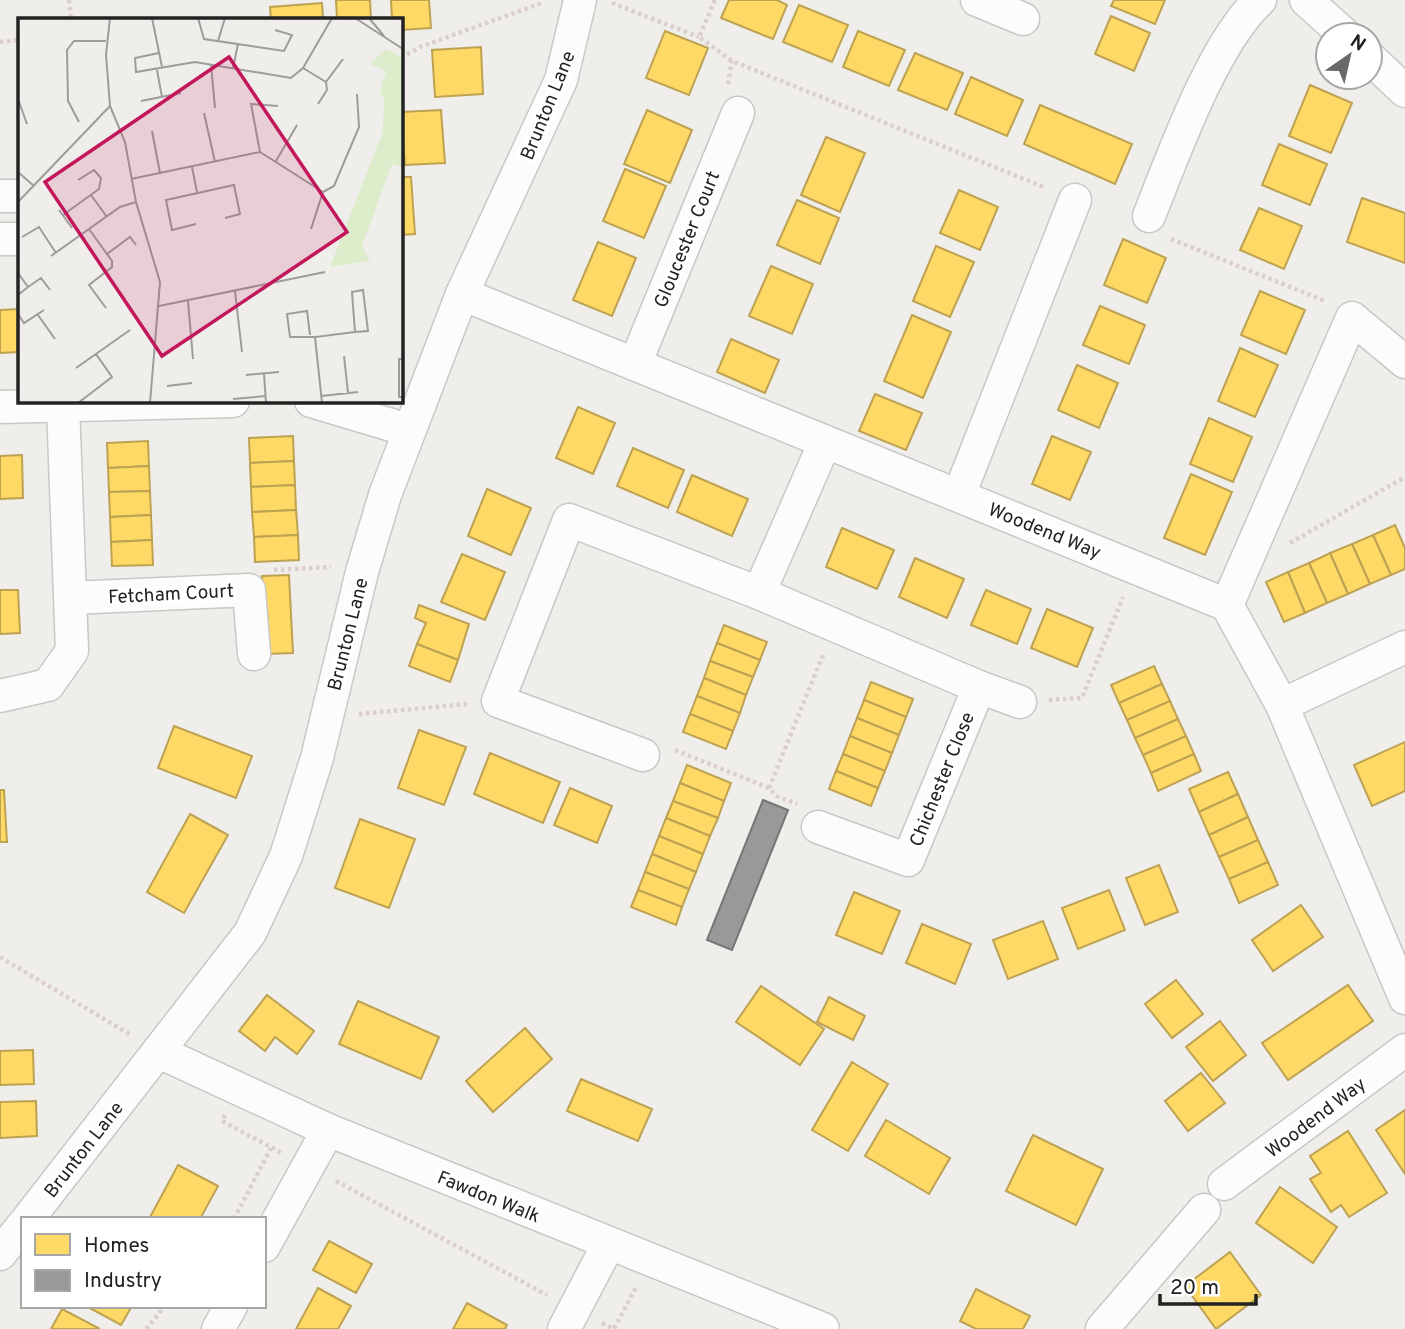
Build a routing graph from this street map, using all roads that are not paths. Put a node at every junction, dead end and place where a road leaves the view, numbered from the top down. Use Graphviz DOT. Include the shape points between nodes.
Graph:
graph roads {
  1 [pos="580,0"];
  2 [pos="977,0"];
  3 [pos="1260,0"];
  4 [pos="1306,0"];
  5 [pos="1023,19"];
  6 [pos="1329,21"];
  7 [pos="738,113"];
  8 [pos="0,196"];
  9 [pos="18,196"];
  10 [pos="1075,200"];
  11 [pos="1158,227"];
  12 [pos="0,239"];
  13 [pos="18,239"];
  14 [pos="462,295"];
  15 [pos="1405,362"];
  16 [pos="635,365"];
  17 [pos="166,402"];
  18 [pos="314,402"];
  19 [pos="62,405"];
  20 [pos="0,407"];
  21 [pos="408,430"];
  22 [pos="825,442"];
  23 [pos="959,495"];
  24 [pos="759,593"];
  25 [pos="71,597"];
  26 [pos="1227,605"];
  27 [pos="1405,647"];
  28 [pos="254,654"];
  29 [pos="979,687"];
  30 [pos="0,696"];
  31 [pos="1020,702"];
  32 [pos="1282,705"];
  33 [pos="643,755"];
  34 [pos="818,827"];
  35 [pos="1405,998"];
  36 [pos="1405,1050"];
  37 [pos="159,1052"];
  38 [pos="328,1130"];
  39 [pos="1224,1184"];
  40 [pos="1204,1210"];
  41 [pos="30,1217"];
  42 [pos="21,1228"];
  43 [pos="266,1242"];
  44 [pos="608,1245"];
  45 [pos="0,1254"];
  46 [pos="230,1308"];
  47 [pos="569,1319"];
  48 [pos="218,1329"];
  49 [pos="823,1329"];
  50 [pos="1102,1329"];
  1 -- 14 [label="street, Brunton Lane" via="561,80"];
  2 -- 5 [label="street"];
  3 -- 11 [label="street" via="1228,38 1174,153"];
  4 -- 6 [label="street"];
  7 -- 16 [label="street, Gloucester Court"];
  8 -- 9 [label="street"];
  10 -- 23 [label="street"];
  12 -- 13 [label="street"];
  14 -- 16 [label="street, Woodend Way"];
  14 -- 21 [label="street, Brunton Lane"];
  15 -- 26 [label="street" via="1352,318"];
  16 -- 22 [label="street, Woodend Way"];
  17 -- 19 [label="street"];
  18 -- 21 [label="street"];
  19 -- 20 [label="street"];
  19 -- 25 [label="street"];
  21 -- 37 [label="street, Brunton Lane" via="362,572 327,717 286,856 250,933"];
  22 -- 23 [label="street, Woodend Way"];
  22 -- 24 [label="street"];
  23 -- 26 [label="street, Woodend Way"];
  24 -- 29 [label="street, Chichester Close"];
  24 -- 33 [label="street, Chichester Close" via="569,520 498,701"];
  25 -- 28 [label="street, Fetcham Court" via="249,590"];
  25 -- 30 [label="street" via="72,651 48,685"];
  26 -- 32 [label="street"];
  27 -- 32 [label="street"];
  29 -- 31 [label="street, Chichester Close"];
  29 -- 34 [label="street, Chichester Close" via="908,860"];
  32 -- 35 [label="street"];
  36 -- 39 [label="street, Woodend Way"];
  37 -- 38 [label="street, Fawdon Walk"];
  37 -- 41 [label="street, Brunton Lane"];
  38 -- 43 [label="street"];
  38 -- 44 [label="street, Fawdon Walk"];
  40 -- 50 [label="street"];
  42 -- 45 [label="street"];
  44 -- 47 [label="street"];
  44 -- 49 [label="street, Fawdon Walk"];
  46 -- 48 [label="street"];
}
